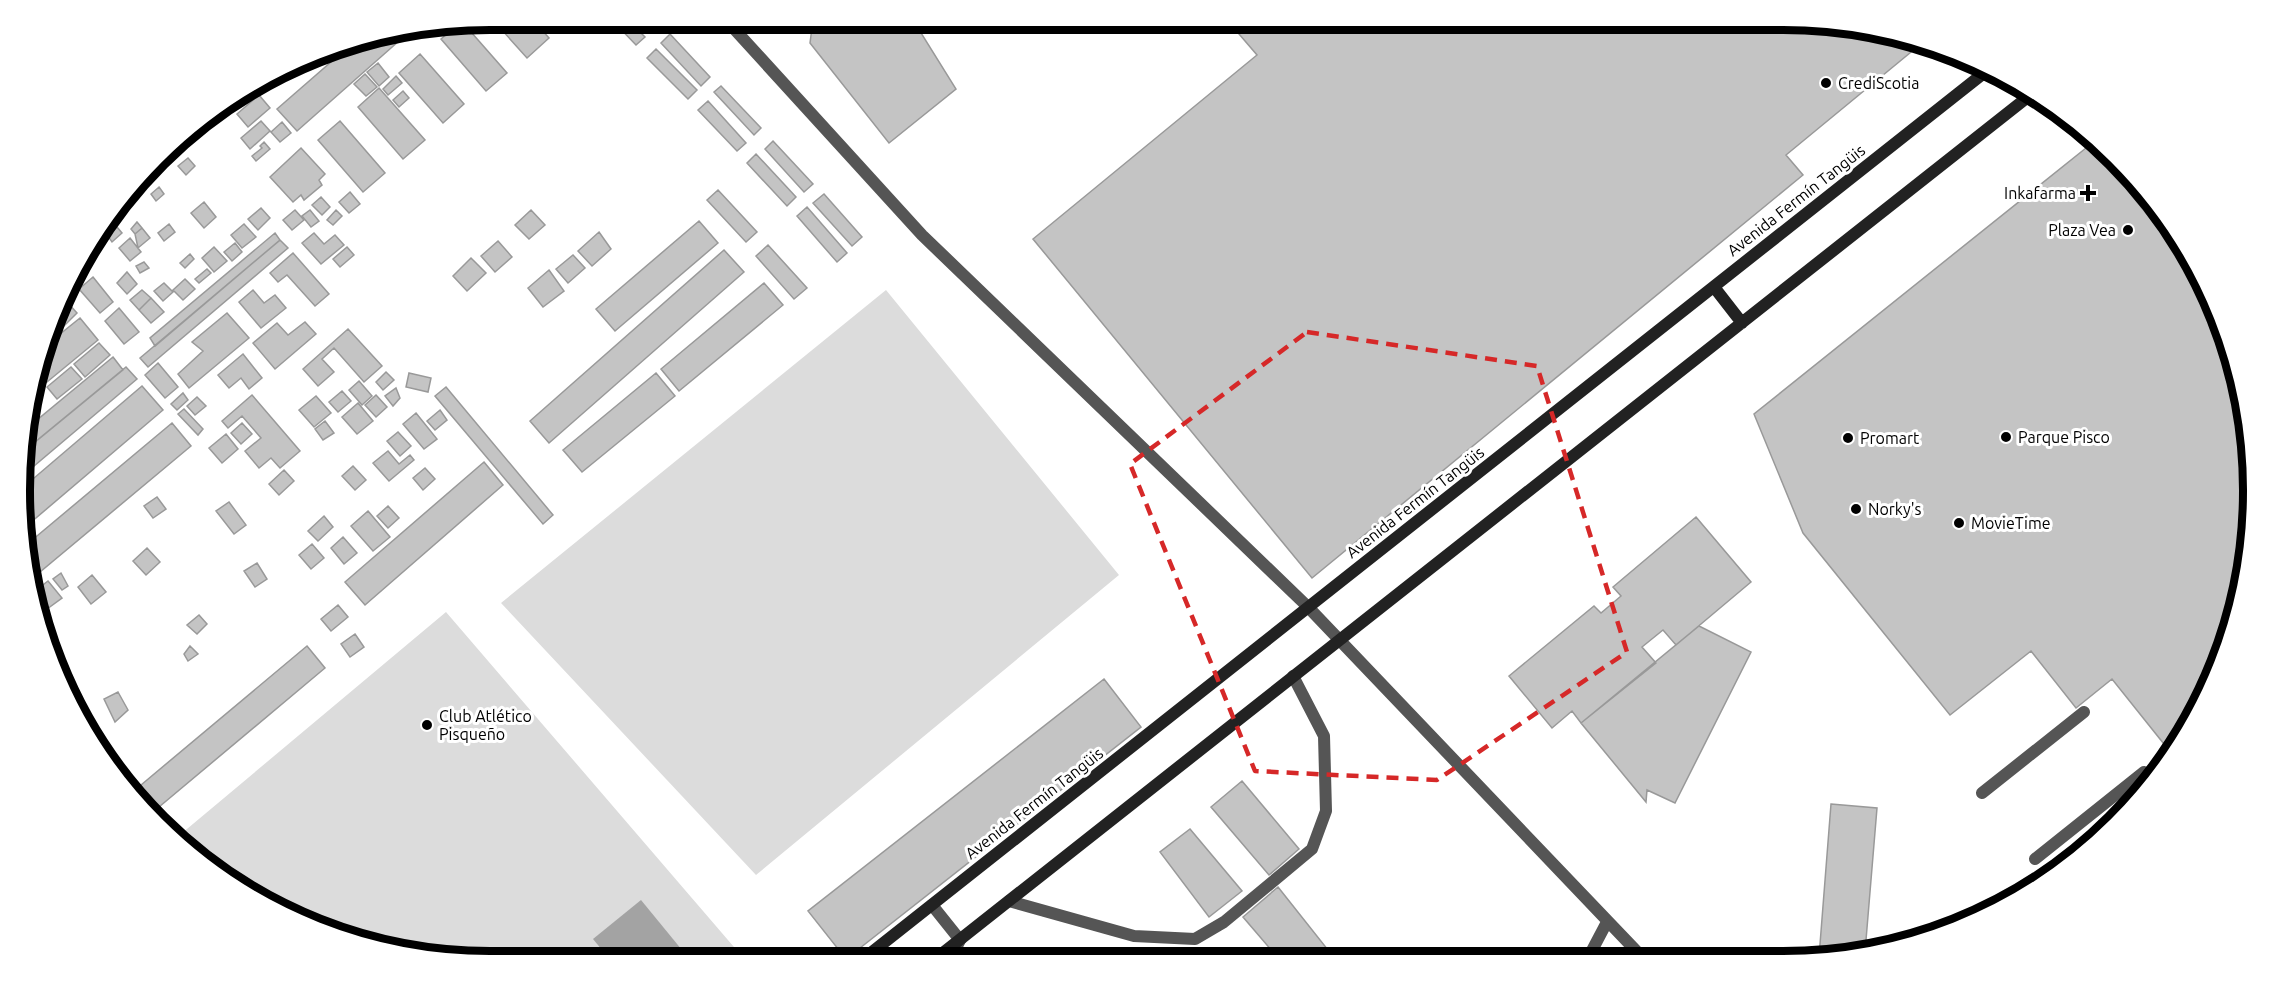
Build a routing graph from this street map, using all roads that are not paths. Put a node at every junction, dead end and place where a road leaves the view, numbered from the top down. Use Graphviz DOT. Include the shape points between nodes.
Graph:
graph roads {
  1 [pos="735,30"];
  2 [pos="1981,75"];
  3 [pos="2025,100"];
  4 [pos="1714,287"];
  5 [pos="1742,323"];
  6 [pos="1308,607"];
  7 [pos="1339,641"];
  8 [pos="1293,676"];
  9 [pos="2084,712"];
  10 [pos="2144,772"];
  11 [pos="1982,793"];
  12 [pos="2035,859"];
  13 [pos="1009,901"];
  14 [pos="933,905"];
  15 [pos="1607,922"];
  16 [pos="960,940"];
  17 [pos="874,951"];
  18 [pos="946,951"];
  19 [pos="954,951"];
  20 [pos="1592,951"];
  21 [pos="1636,951"];
  1 -- 6 [label="street" via="922,235"];
  2 -- 4 [label="main road, Avenida Fermín Tangüis"];
  3 -- 5 [label="main road"];
  4 -- 5 [label="main road"];
  4 -- 6 [label="main road, Avenida Fermín Tangüis"];
  5 -- 7 [label="main road"];
  6 -- 7 [label="street"];
  6 -- 14 [label="main road, Avenida Fermín Tangüis"];
  7 -- 8 [label="main road"];
  7 -- 15 [label="street"];
  8 -- 13 [label="main road"];
  8 -- 13 [label="street" via="1324,736 1326,811 1312,849 1224,922 1195,939 1134,936"];
  9 -- 11 [label="street"];
  10 -- 12 [label="street"];
  13 -- 16 [label="main road"];
  14 -- 16 [label="street"];
  14 -- 17 [label="main road, Avenida Fermín Tangüis"];
  15 -- 20 [label="street"];
  15 -- 21 [label="street"];
  16 -- 18 [label="main road"];
  16 -- 19 [label="street"];
}
